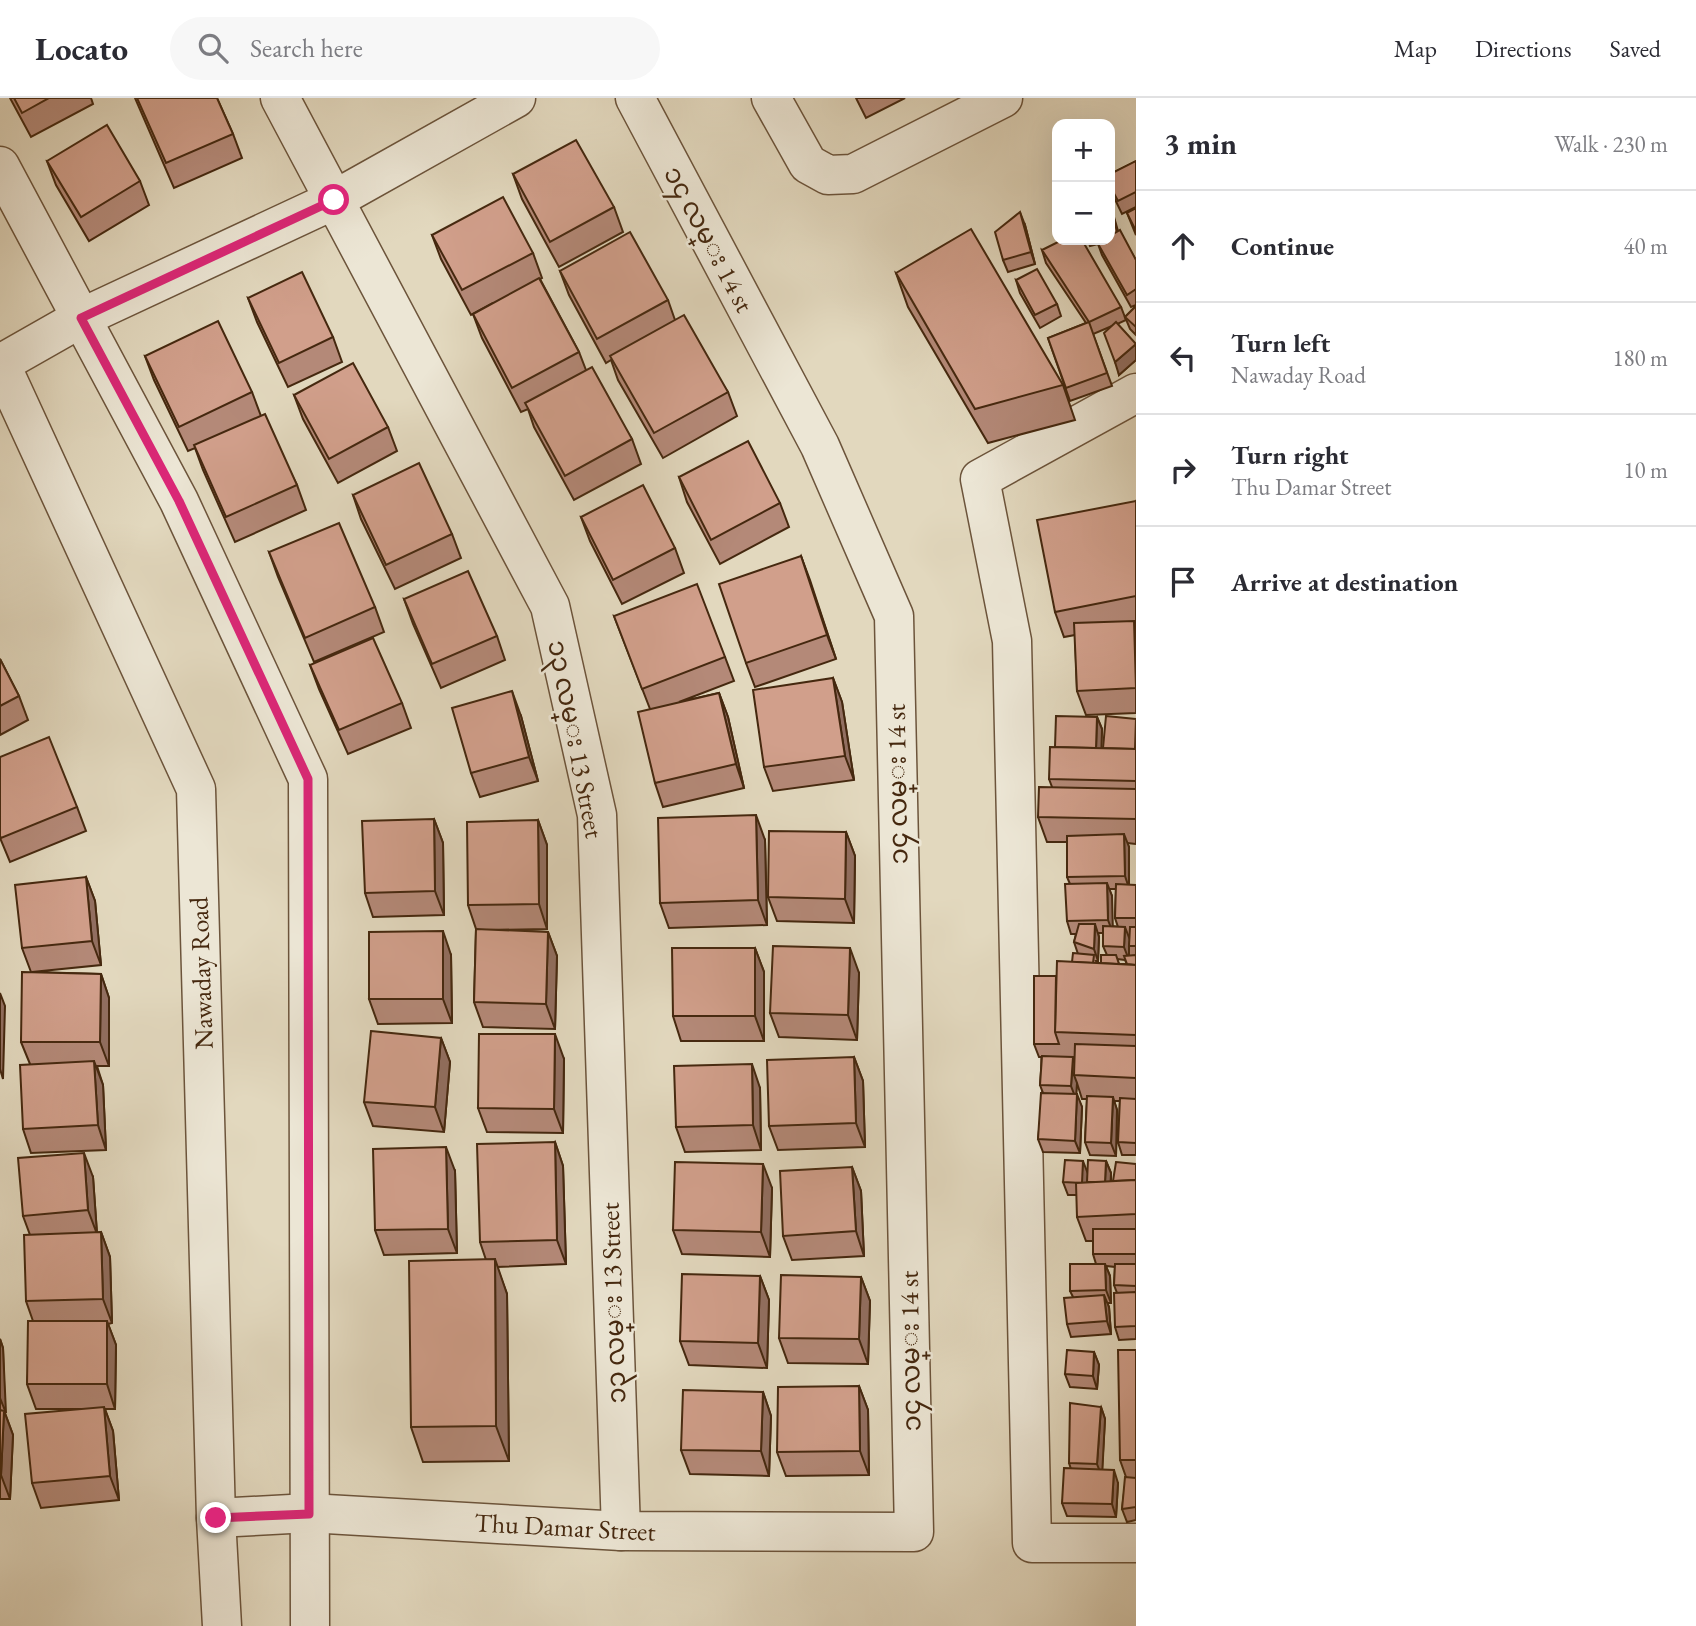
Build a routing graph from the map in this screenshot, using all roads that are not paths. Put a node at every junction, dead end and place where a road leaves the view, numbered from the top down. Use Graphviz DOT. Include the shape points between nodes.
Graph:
graph roads {
  1 [pos="280,98"];
  2 [pos="516,98"];
  3 [pos="635,98"];
  4 [pos="771,98"];
  5 [pos="1003,98"];
  6 [pos="0,166"];
  7 [pos="334,200"];
  8 [pos="81,318"];
  9 [pos="0,364"];
  10 [pos="1136,393"];
  11 [pos="309,1514"];
  12 [pos="216,1518"];
  13 [pos="621,1531"];
  14 [pos="914,1532"];
  15 [pos="1136,1544"];
  16 [pos="222,1626"];
  17 [pos="310,1626"];
  1 -- 7 [label="street, ၁၃ လမ္း 13 Street"];
  2 -- 7 [label="street"];
  3 -- 14 [label="street, ၁၄ လမ္း 14 st" via="820,446 894,616"];
  4 -- 5 [label="street" via="808,164 828,175 853,174"];
  6 -- 8 [label="street"];
  7 -- 8 [label="street"];
  7 -- 13 [label="street, ၁၃ လမ္း 13 Street" via="550,606 597,815"];
  8 -- 9 [label="street"];
  8 -- 11 [label="street" via="179,501 308,779"];
  9 -- 12 [label="street, Nawaday Road" via="196,789"];
  10 -- 15 [label="street" via="980,479 1012,640 1032,1544"];
  11 -- 12 [label="street, Thu Damar Street"];
  11 -- 13 [label="street, Thu Damar Street"];
  11 -- 17 [label="street"];
  12 -- 16 [label="street, Nawaday Road"];
  13 -- 14 [label="street, Thu Damar Street"];
}
